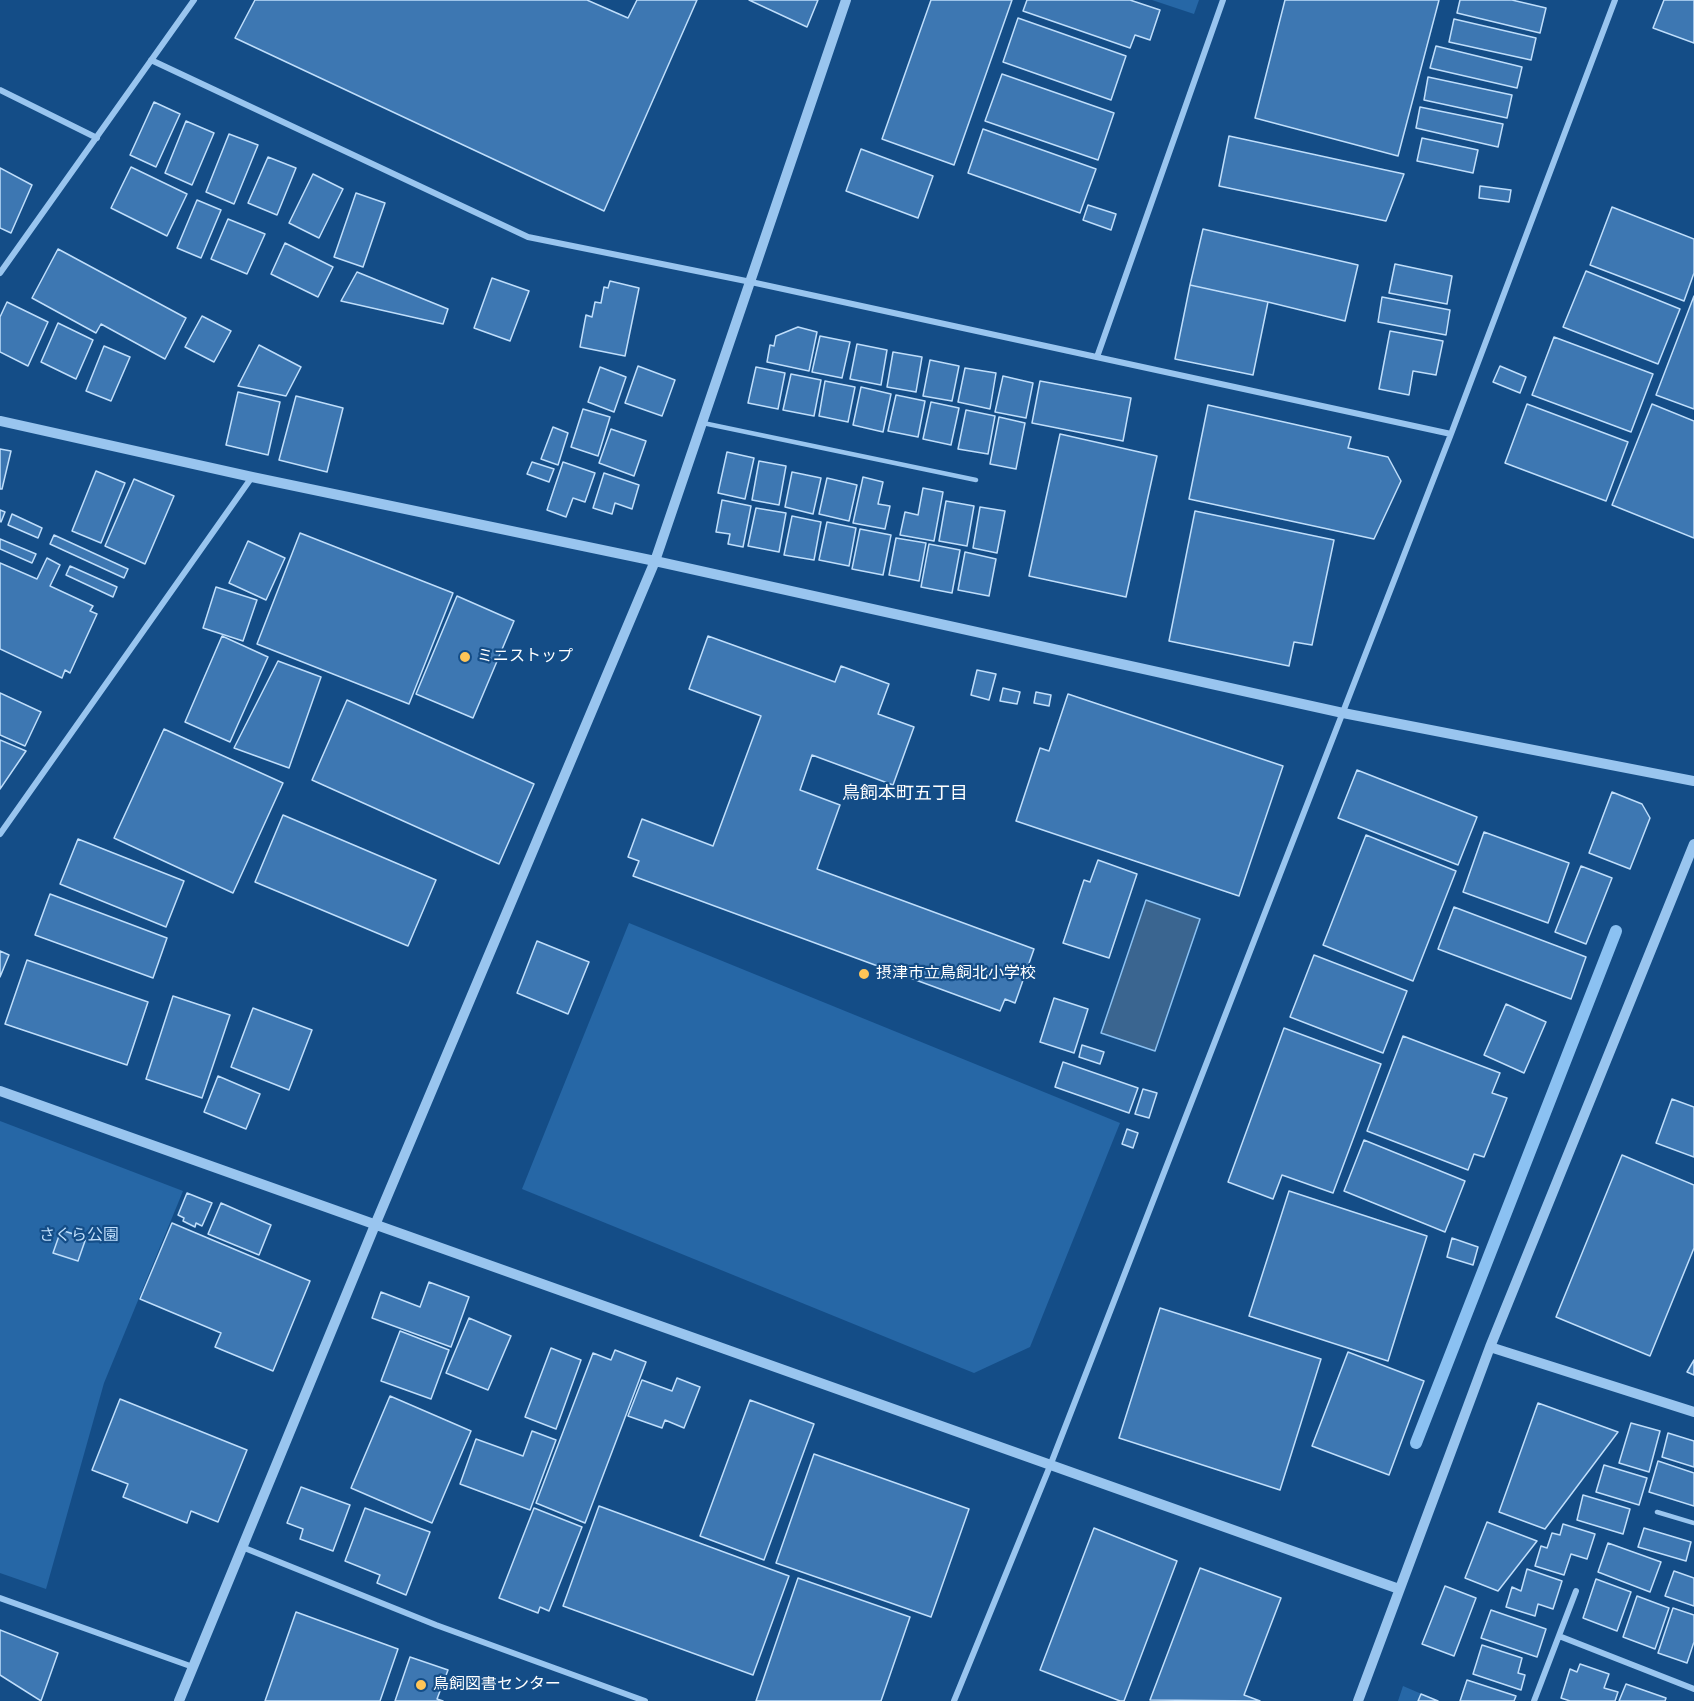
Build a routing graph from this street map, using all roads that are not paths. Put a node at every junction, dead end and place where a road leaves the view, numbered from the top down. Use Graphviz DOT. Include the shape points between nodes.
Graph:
graph roads {
  1 [pos="194,0"];
  2 [pos="846,0"];
  3 [pos="1223,0"];
  4 [pos="1616,0"];
  5 [pos="151,60"];
  6 [pos="0,90"];
  7 [pos="97,138"];
  8 [pos="0,273"];
  9 [pos="751,282"];
  10 [pos="1097,357"];
  11 [pos="0,421"];
  12 [pos="703,423"];
  13 [pos="1451,434"];
  14 [pos="252,477"];
  15 [pos="976,480"];
  16 [pos="655,561"];
  17 [pos="1343,713"];
  18 [pos="1694,782"];
  19 [pos="0,834"];
  20 [pos="1694,844"];
  21 [pos="0,1091"];
  22 [pos="375,1225"];
  23 [pos="1490,1347"];
  24 [pos="1694,1412"];
  25 [pos="1050,1466"];
  26 [pos="1657,1512"];
  27 [pos="1694,1523"];
  28 [pos="242,1547"];
  29 [pos="1399,1589"];
  30 [pos="1576,1591"];
  31 [pos="0,1598"];
  32 [pos="1559,1636"];
  33 [pos="193,1667"];
  34 [pos="1694,1689"];
  35 [pos="180,1701"];
  36 [pos="645,1701"];
  37 [pos="954,1701"];
  38 [pos="1359,1701"];
  39 [pos="1533,1701"];
  1 -- 5 [label="street"];
  2 -- 9 [label="street"];
  3 -- 10 [label="street"];
  4 -- 13 [label="street"];
  5 -- 7 [label="street"];
  5 -- 9 [label="street" via="528,237"];
  6 -- 7 [label="street"];
  7 -- 8 [label="street"];
  9 -- 10 [label="street"];
  9 -- 12 [label="street"];
  10 -- 13 [label="street"];
  11 -- 14 [label="street"];
  12 -- 15 [label="lane"];
  12 -- 16 [label="street"];
  13 -- 17 [label="street"];
  14 -- 16 [label="street"];
  14 -- 19 [label="street"];
  16 -- 17 [label="street"];
  16 -- 22 [label="street"];
  17 -- 18 [label="street"];
  17 -- 25 [label="street"];
  20 -- 23 [label="street"];
  21 -- 22 [label="street"];
  22 -- 25 [label="street"];
  22 -- 28 [label="street"];
  23 -- 24 [label="street"];
  23 -- 29 [label="street"];
  25 -- 29 [label="street"];
  25 -- 37 [label="street"];
  26 -- 27 [label="lane"];
  28 -- 33 [label="street"];
  28 -- 36 [label="street" via="436,1625"];
  29 -- 38 [label="street"];
  30 -- 32 [label="street"];
  31 -- 33 [label="street"];
  32 -- 34 [label="street"];
  32 -- 39 [label="street"];
  33 -- 35 [label="street"];
}
